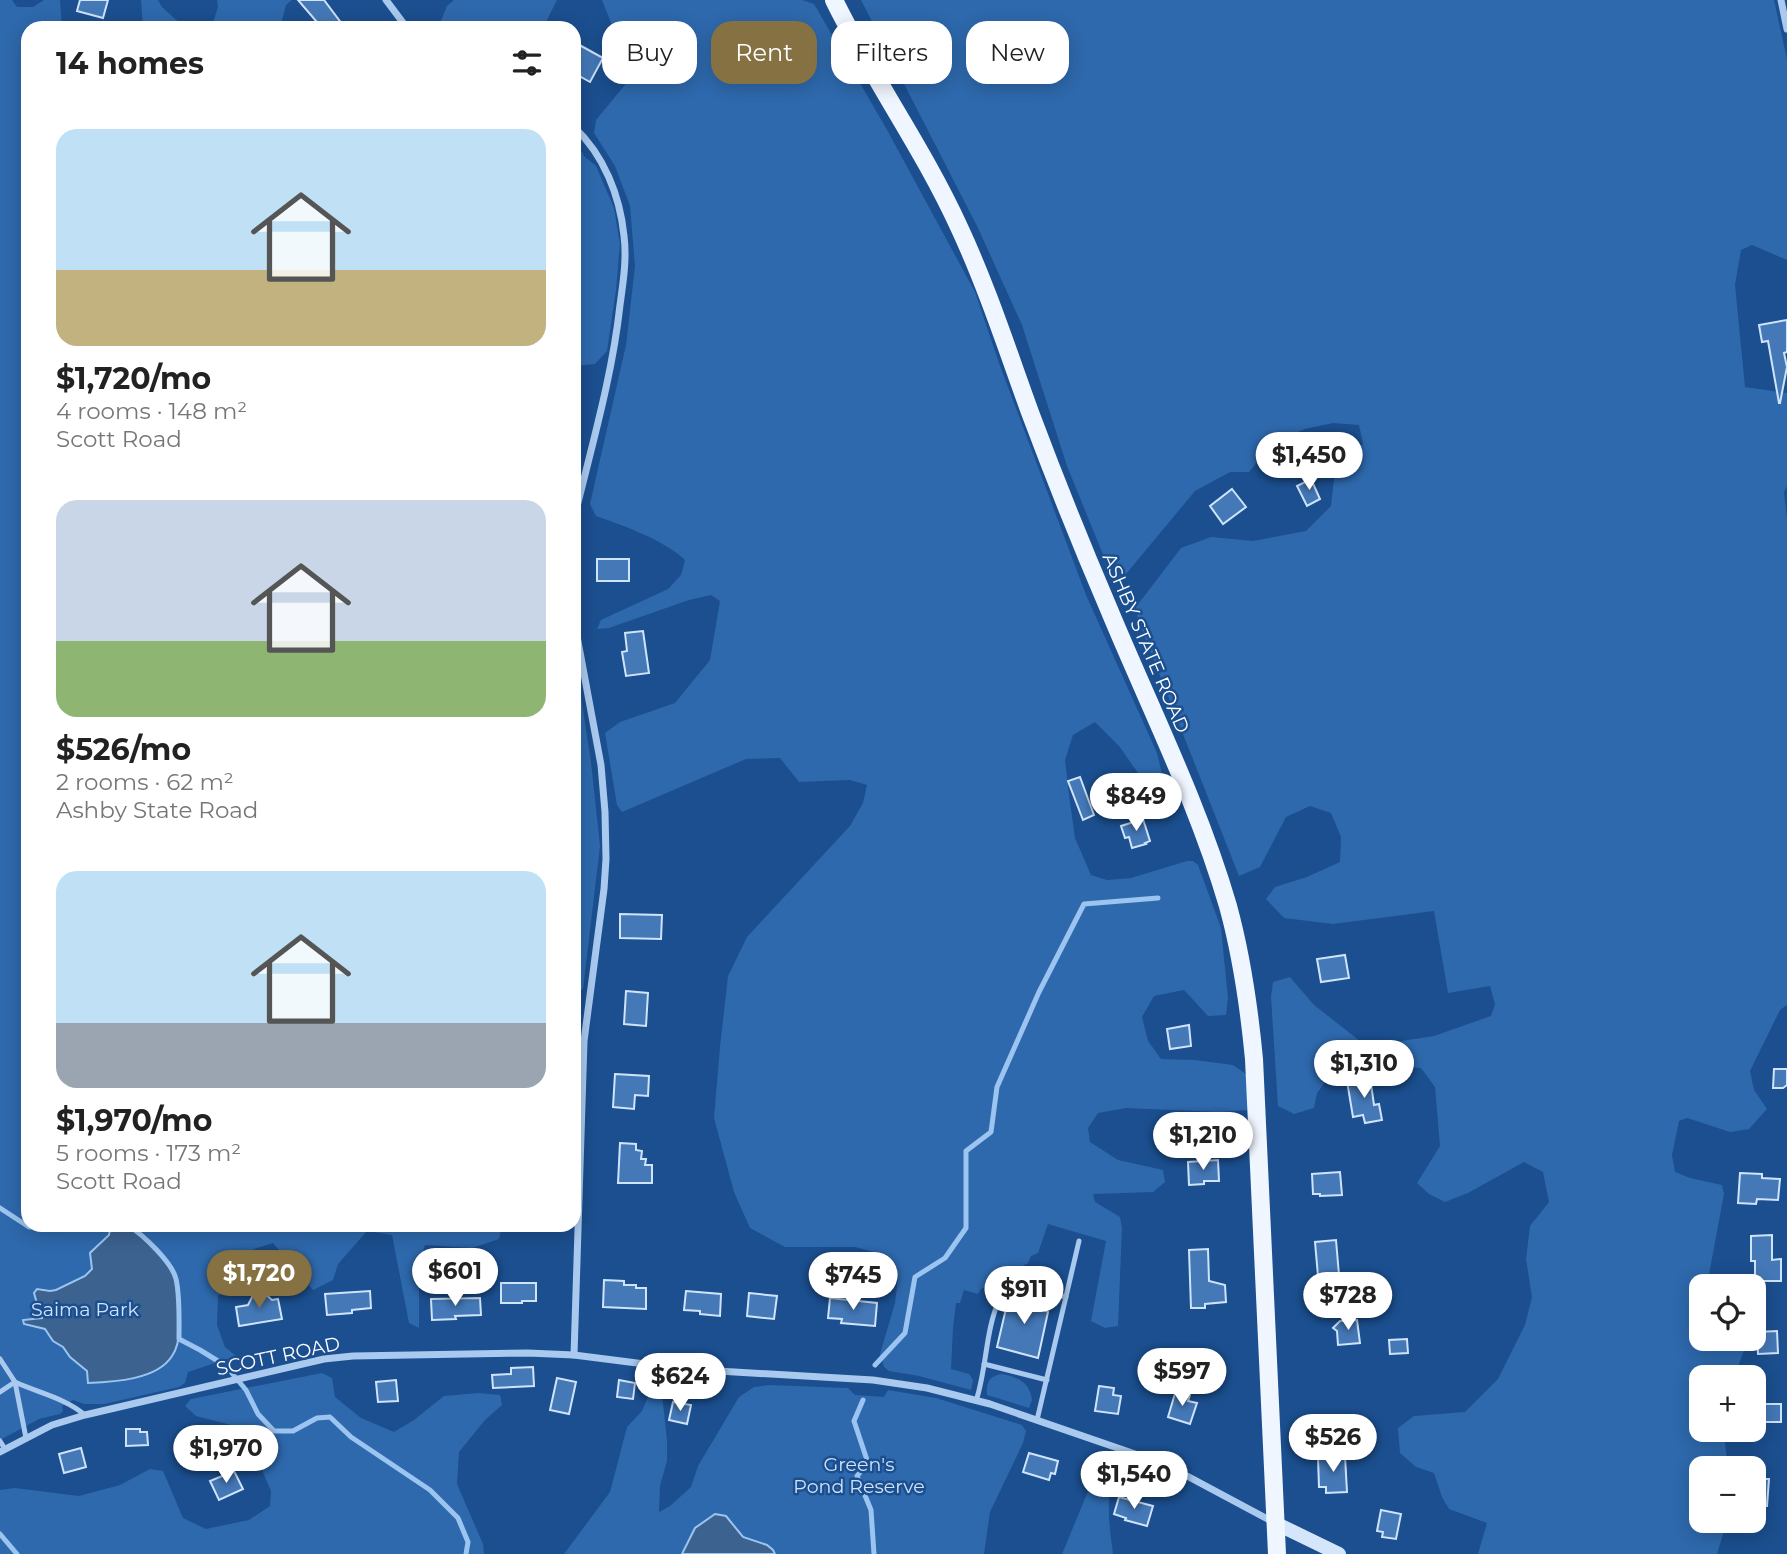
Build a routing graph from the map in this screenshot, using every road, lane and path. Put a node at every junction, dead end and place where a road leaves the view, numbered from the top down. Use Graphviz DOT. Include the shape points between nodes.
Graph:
graph roads {
  1 [pos="386,0"];
  2 [pos="834,0"];
  3 [pos="1781,0"];
  4 [pos="402,21"];
  5 [pos="1787,29"];
  6 [pos="581,135"];
  7 [pos="581,490"];
  8 [pos="581,658"];
  9 [pos="581,1135"];
  10 [pos="578,1232"];
  11 [pos="1079,1241"];
  12 [pos="1066,1297"];
  13 [pos="574,1355"];
  14 [pos="0,1359"];
  15 [pos="984,1364"];
  16 [pos="1047,1380"];
  17 [pos="15,1382"];
  18 [pos="0,1392"];
  19 [pos="976,1401"];
  20 [pos="85,1415"];
  21 [pos="1037,1420"];
  22 [pos="26,1437"];
  23 [pos="0,1441"];
  24 [pos="2,1449"];
  25 [pos="1275,1523"];
  26 [pos="1276,1554"];
  27 [pos="1339,1554"];
  1 -- 4 [label="street"];
  2 -- 25 [label="main road, ASHBY STATE ROAD" via="946,199 974,260 1080,540 1191,799 1227,905 1246,988 1254,1059"];
  3 -- 5 [label="street"];
  6 -- 7 [label="street" via="608,176 625,247 614,351"];
  8 -- 9 [label="street" via="601,765 606,874 584,1041"];
  10 -- 13 [label="street"];
  11 -- 12 [label="lane"];
  12 -- 15 [label="lane" via="1021,1289 1000,1297"];
  12 -- 16 [label="lane"];
  13 -- 19 [label="street, SCOTT ROAD" via="684,1369 873,1380"];
  13 -- 20 [label="street, SCOTT ROAD" via="324,1359"];
  14 -- 17 [label="lane"];
  15 -- 16 [label="lane"];
  15 -- 19 [label="lane"];
  16 -- 21 [label="lane"];
  17 -- 18 [label="lane"];
  17 -- 20 [label="lane" via="62,1400"];
  17 -- 22 [label="lane"];
  19 -- 21 [label="street, SCOTT ROAD"];
  20 -- 22 [label="street, SCOTT ROAD"];
  21 -- 25 [label="street, SCOTT ROAD" via="1189,1477"];
  22 -- 24 [label="street, SCOTT ROAD"];
  23 -- 24 [label="lane"];
  25 -- 26 [label="main road, ASHBY STATE ROAD"];
  25 -- 27 [label="street"];
}
